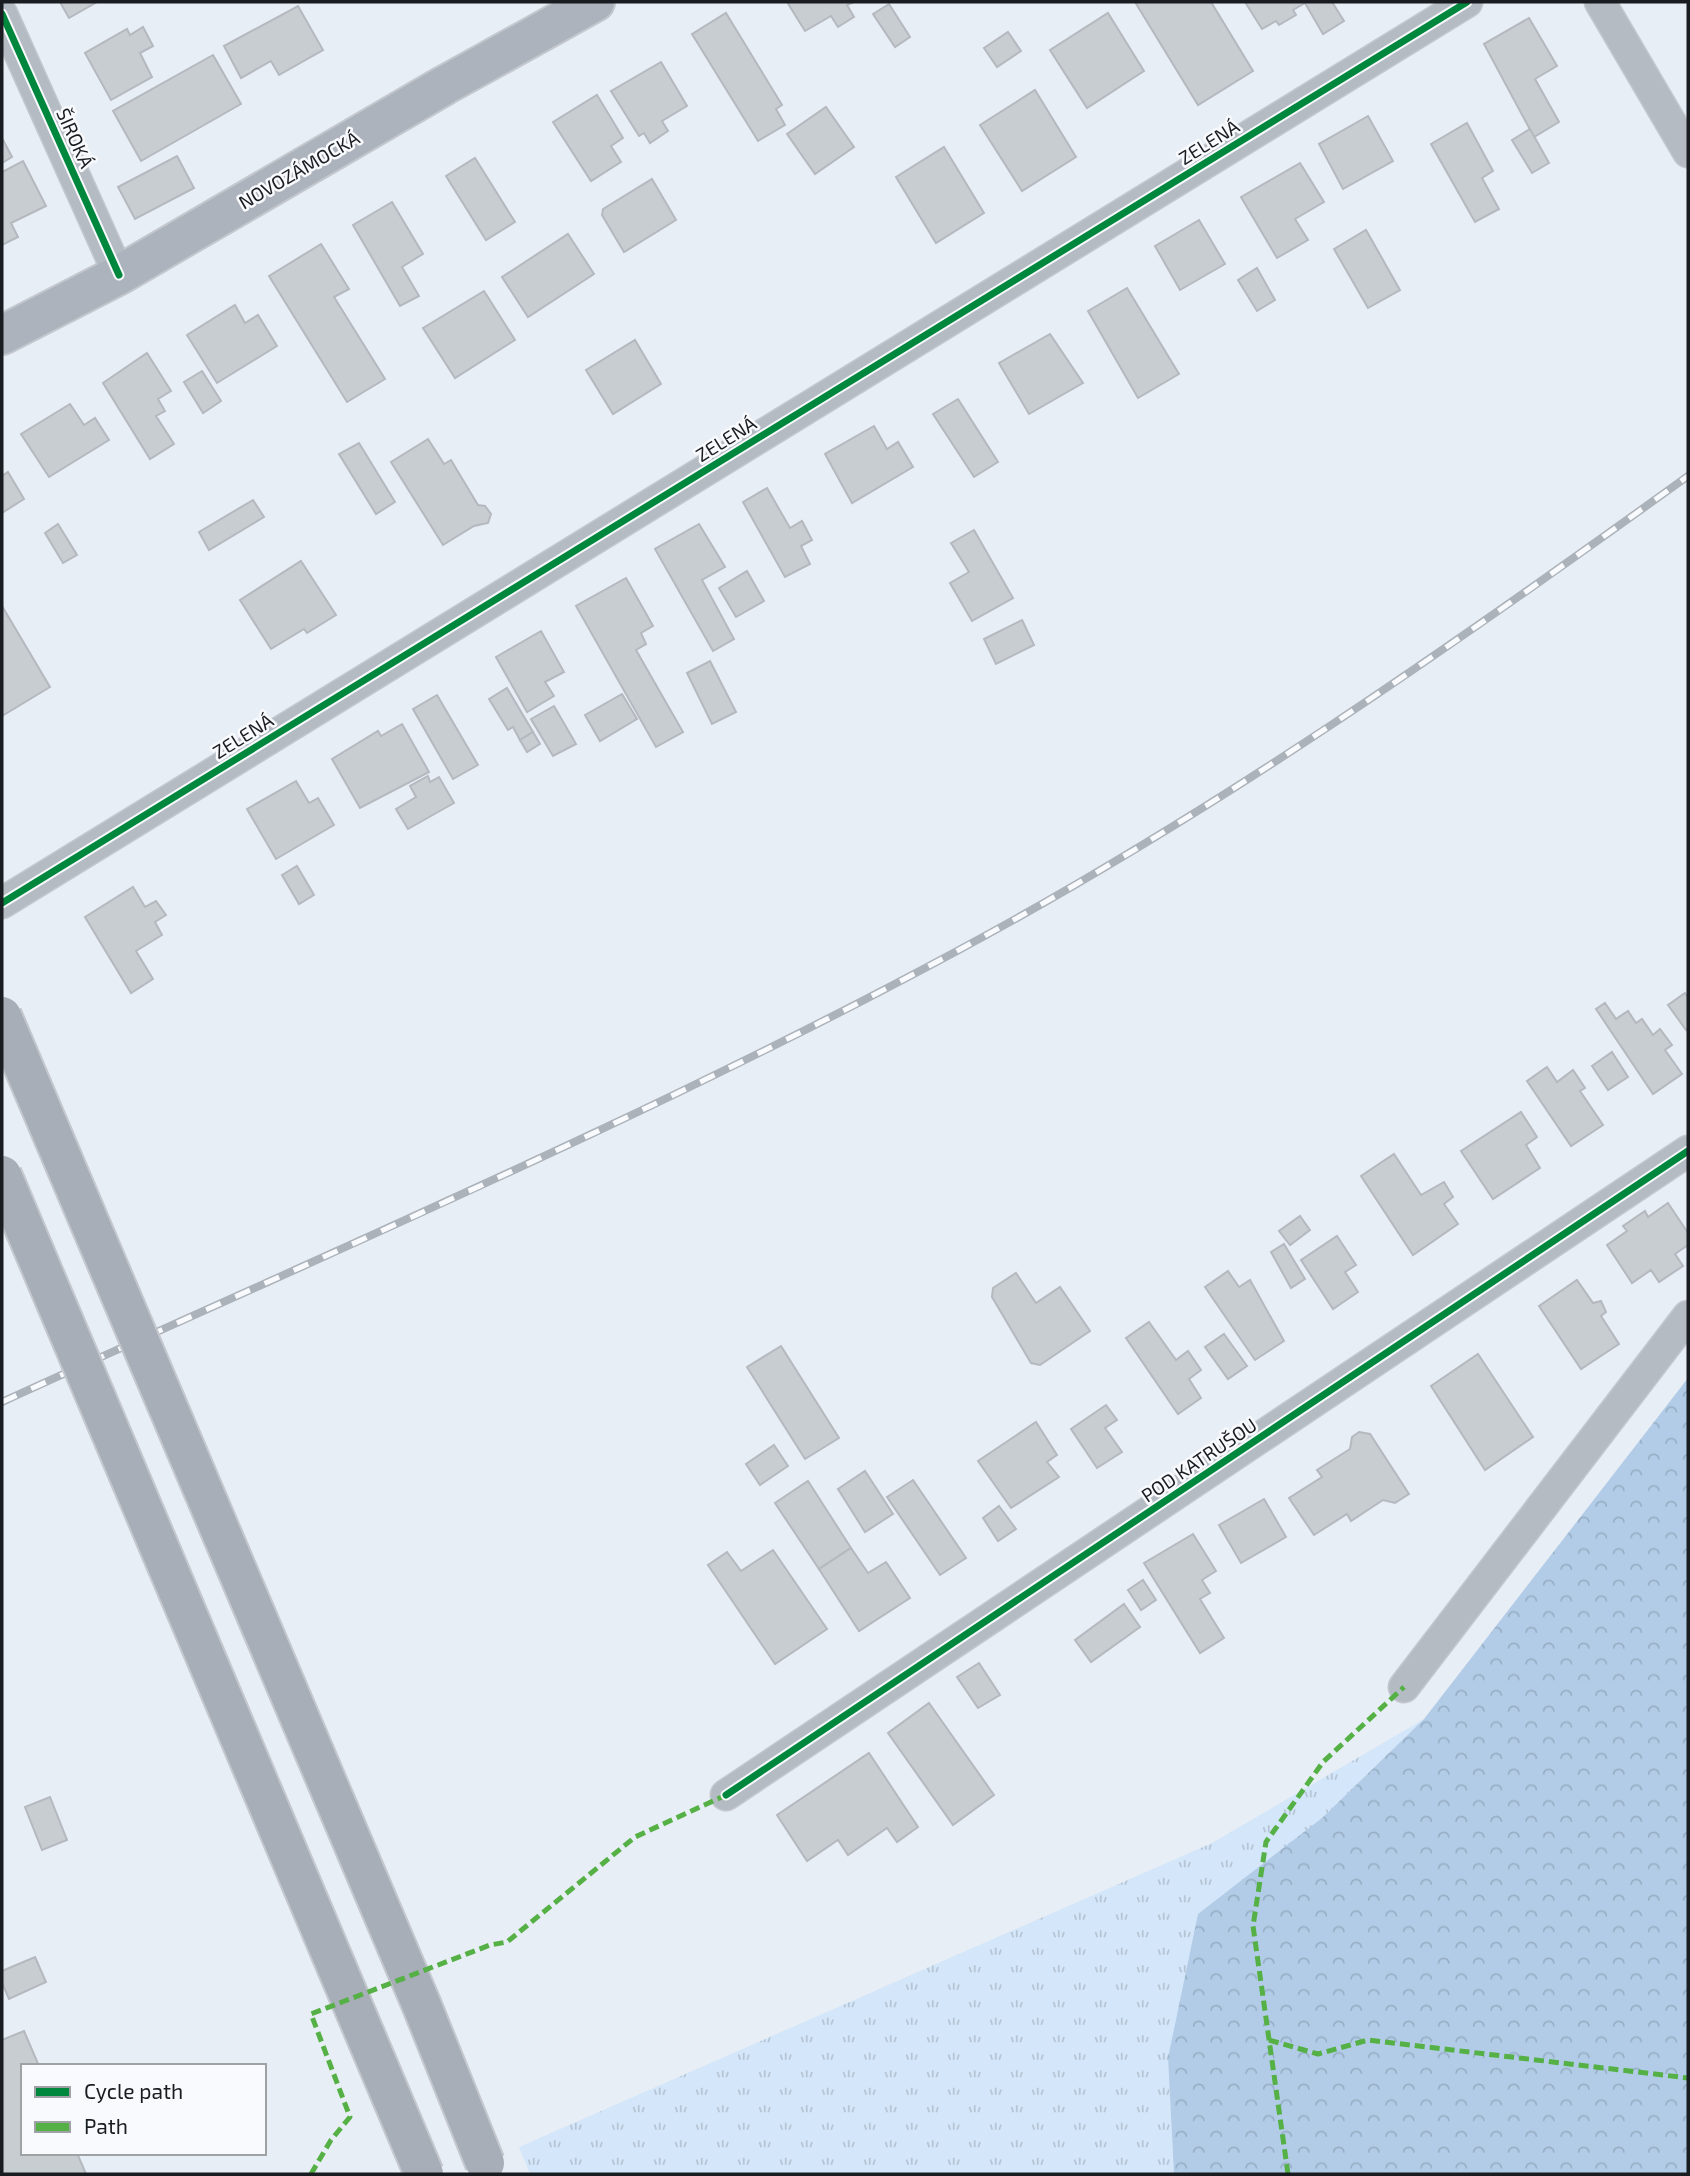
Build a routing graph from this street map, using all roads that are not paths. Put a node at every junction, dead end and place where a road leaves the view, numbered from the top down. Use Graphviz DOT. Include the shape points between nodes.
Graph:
graph roads {
  1 [pos="1467,2"];
  2 [pos="1600,2"];
  3 [pos="573,7"];
  4 [pos="2,13"];
  5 [pos="1688,152"];
  6 [pos="119,275"];
  7 [pos="2,335"];
  8 [pos="2,903"];
  9 [pos="2,1016"];
  10 [pos="1688,1151"];
  11 [pos="2,1175"];
  12 [pos="1688,1316"];
  13 [pos="1404,1687"];
  14 [pos="726,1795"];
  15 [pos="485,2163"];
  16 [pos="424,2174"];
  1 -- 8 [label="street, ZELENÁ"];
  2 -- 5 [label="street"];
  3 -- 6 [label="main road, NOVOZÁMOCKÁ"];
  4 -- 6 [label="street, ŠIROKÁ"];
  6 -- 7 [label="main road, NOVOZÁMOCKÁ"];
  9 -- 15 [label="highway, bridge"];
  10 -- 14 [label="street, POD KATRUŠOU"];
  11 -- 16 [label="highway, bridge"];
  12 -- 13 [label="street"];
}
